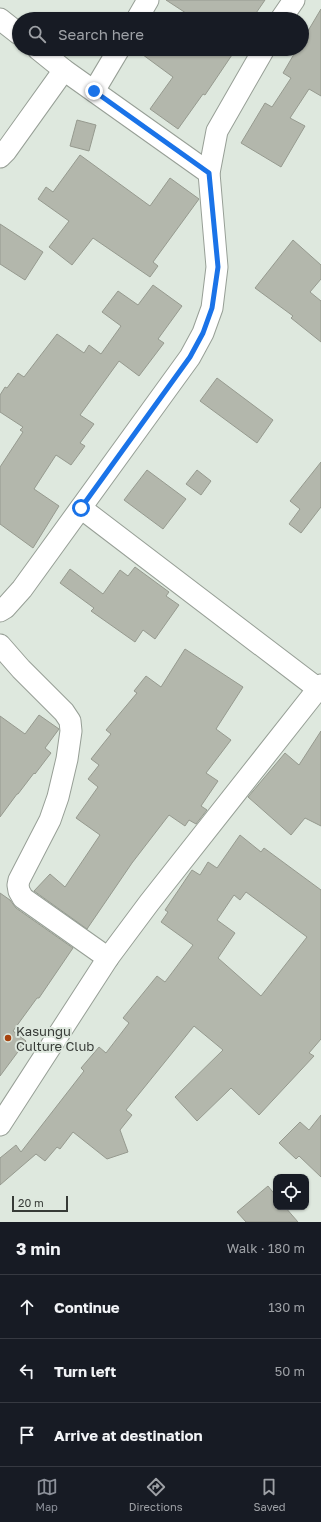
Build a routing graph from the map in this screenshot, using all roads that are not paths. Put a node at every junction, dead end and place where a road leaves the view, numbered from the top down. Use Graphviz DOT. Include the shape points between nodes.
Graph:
graph roads {
  1 [pos="148,0"];
  2 [pos="294,0"];
  3 [pos="141,12"];
  4 [pos="286,12"];
  5 [pos="0,19"];
  6 [pos="12,28"];
  7 [pos="47,56"];
  8 [pos="115,56"];
  9 [pos="260,56"];
  10 [pos="64,70"];
  11 [pos="94,91"];
  12 [pos="0,157"];
  13 [pos="209,173"];
  14 [pos="81,508"];
  15 [pos="0,611"];
  16 [pos="0,645"];
  17 [pos="320,688"];
  18 [pos="108,958"];
  19 [pos="0,1125"];
  1 -- 3 [label="street"];
  2 -- 4 [label="street"];
  5 -- 6 [label="street"];
  7 -- 10 [label="street"];
  8 -- 11 [label="street"];
  9 -- 13 [label="street" via="217,131"];
  10 -- 11 [label="street"];
  10 -- 12 [label="street"];
  11 -- 13 [label="street"];
  13 -- 14 [label="street" via="218,267 212,308 203,333 190,357"];
  14 -- 15 [label="street" via="22,589"];
  14 -- 17 [label="street"];
  16 -- 18 [label="street" via="20,669 64,712 70,721 71,732 58,797 50,820 22,874 18,885 19,891 23,898"];
  17 -- 18 [label="street"];
  18 -- 19 [label="street"];
}
